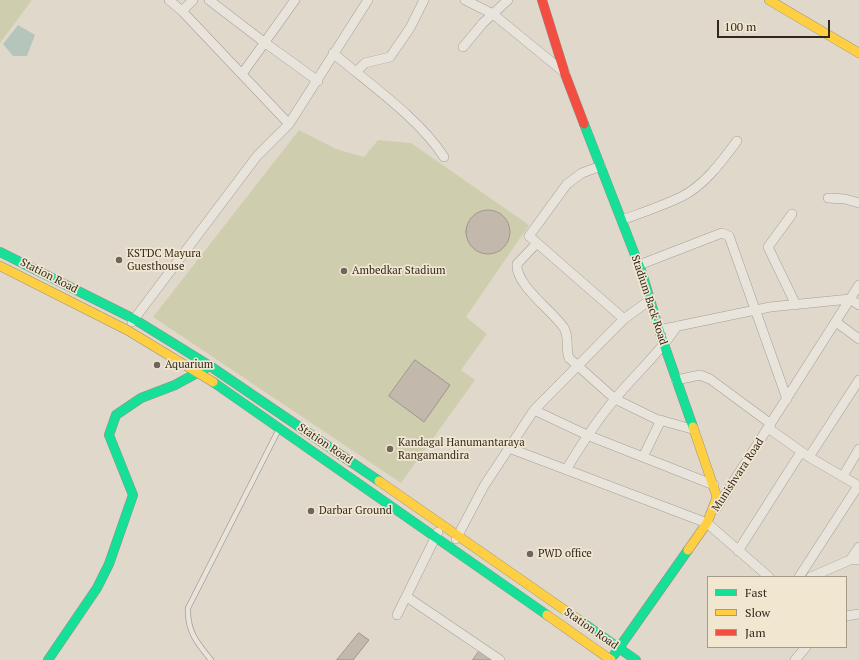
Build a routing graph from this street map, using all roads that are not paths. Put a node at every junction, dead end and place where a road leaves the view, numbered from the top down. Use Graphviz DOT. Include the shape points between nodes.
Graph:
graph roads {
  1 [pos="169,0"];
  2 [pos="193,0"];
  3 [pos="209,0"];
  4 [pos="295,0"];
  5 [pos="368,0"];
  6 [pos="424,0"];
  7 [pos="465,0"];
  8 [pos="508,0"];
  9 [pos="542,0"];
  10 [pos="769,0"];
  11 [pos="182,11"];
  12 [pos="493,14"];
  13 [pos="264,42"];
  14 [pos="463,47"];
  15 [pos="334,53"];
  16 [pos="859,53"];
  17 [pos="356,72"];
  18 [pos="242,74"];
  19 [pos="565,74"];
  20 [pos="318,81"];
  21 [pos="289,124"];
  22 [pos="737,141"];
  23 [pos="444,157"];
  24 [pos="601,166"];
  25 [pos="828,198"];
  26 [pos="858,201"];
  27 [pos="792,214"];
  28 [pos="622,220"];
  29 [pos="536,243"];
  30 [pos="0,252"];
  31 [pos="639,265"];
  32 [pos="0,266"];
  33 [pos="859,285"];
  34 [pos="850,299"];
  35 [pos="650,300"];
  36 [pos="796,305"];
  37 [pos="859,305"];
  38 [pos="754,310"];
  39 [pos="134,319"];
  40 [pos="624,319"];
  41 [pos="836,322"];
  42 [pos="677,326"];
  43 [pos="127,330"];
  44 [pos="659,330"];
  45 [pos="859,339"];
  46 [pos="665,345"];
  47 [pos="578,365"];
  48 [pos="210,366"];
  49 [pos="198,372"];
  50 [pos="676,380"];
  51 [pos="859,380"];
  52 [pos="615,399"];
  53 [pos="787,399"];
  54 [pos="534,410"];
  55 [pos="661,420"];
  56 [pos="769,426"];
  57 [pos="279,428"];
  58 [pos="692,429"];
  59 [pos="587,435"];
  60 [pos="509,448"];
  61 [pos="859,449"];
  62 [pos="805,455"];
  63 [pos="642,457"];
  64 [pos="566,470"];
  65 [pos="709,473"];
  66 [pos="843,476"];
  67 [pos="694,478"];
  68 [pos="714,485"];
  69 [pos="859,486"];
  70 [pos="707,523"];
  71 [pos="443,524"];
  72 [pos="458,535"];
  73 [pos="436,536"];
  74 [pos="451,547"];
  75 [pos="859,547"];
  76 [pos="738,551"];
  77 [pos="854,560"];
  78 [pos="768,576"];
  79 [pos="800,576"];
  80 [pos="814,576"];
  81 [pos="407,597"];
  82 [pos="859,614"];
  83 [pos="397,615"];
  84 [pos="847,616"];
  85 [pos="619,648"];
  86 [pos="805,648"];
  87 [pos="48,660"];
  88 [pos="211,660"];
  89 [pos="500,660"];
  90 [pos="611,660"];
  91 [pos="636,660"];
  92 [pos="796,660"];
  1 -- 11 [label="street"];
  2 -- 11 [label="street"];
  3 -- 13 [label="street"];
  4 -- 13 [label="street"];
  5 -- 15 [label="street"];
  6 -- 17 [label="street" via="410,28 390,57 365,63"];
  7 -- 12 [label="street"];
  8 -- 12 [label="street"];
  9 -- 19 [label="main road, Stadium Back Road"];
  10 -- 16 [label="main road"];
  11 -- 18 [label="street"];
  12 -- 14 [label="street"];
  12 -- 19 [label="street"];
  13 -- 18 [label="street"];
  13 -- 20 [label="street"];
  15 -- 17 [label="street"];
  15 -- 20 [label="street"];
  17 -- 23 [label="street" via="433,141"];
  18 -- 21 [label="street"];
  19 -- 24 [label="main road, Stadium Back Road"];
  20 -- 21 [label="street"];
  21 -- 39 [label="street" via="257,156"];
  22 -- 28 [label="street" via="723,160 692,190"];
  24 -- 28 [label="main road, Stadium Back Road"];
  24 -- 29 [label="street" via="578,175 567,184 530,233 529,236"];
  25 -- 26 [label="street"];
  27 -- 36 [label="street" via="768,247"];
  28 -- 31 [label="main road, Stadium Back Road"];
  29 -- 40 [label="street"];
  29 -- 47 [label="street" via="517,264 519,274 536,299 564,328 568,338 567,352"];
  30 -- 39 [label="main road, Station Road"];
  31 -- 35 [label="main road, Stadium Back Road"];
  31 -- 38 [label="street" via="722,233 726,234"];
  32 -- 43 [label="main road, Station Road"];
  33 -- 34 [label="street, Munishvara Road"];
  34 -- 36 [label="street"];
  34 -- 37 [label="street"];
  34 -- 41 [label="street, Munishvara Road"];
  35 -- 40 [label="street"];
  35 -- 44 [label="main road, Stadium Back Road"];
  36 -- 38 [label="street"];
  38 -- 42 [label="street"];
  38 -- 53 [label="street"];
  39 -- 43 [label="street"];
  39 -- 48 [label="main road, Station Road"];
  40 -- 47 [label="street"];
  41 -- 45 [label="street"];
  41 -- 53 [label="street, Munishvara Road"];
  42 -- 44 [label="street"];
  42 -- 46 [label="street"];
  43 -- 49 [label="main road, Station Road"];
  44 -- 46 [label="main road, Stadium Back Road"];
  46 -- 50 [label="main road, Stadium Back Road"];
  46 -- 52 [label="street"];
  47 -- 52 [label="street"];
  47 -- 54 [label="street"];
  48 -- 49 [label="main road"];
  48 -- 71 [label="main road, Station Road"];
  49 -- 57 [label="main road, Station Road"];
  49 -- 87 [label="main road" via="175,385 140,398 116,415 109,435 133,495 119,538 97,588"];
  50 -- 56 [label="street" via="700,375 710,378"];
  50 -- 58 [label="main road, Stadium Back Road"];
  51 -- 62 [label="street"];
  52 -- 55 [label="street"];
  52 -- 59 [label="street"];
  53 -- 56 [label="street, Munishvara Road"];
  54 -- 59 [label="street"];
  54 -- 60 [label="street"];
  55 -- 58 [label="street"];
  55 -- 63 [label="street"];
  56 -- 62 [label="street"];
  56 -- 70 [label="street, Munishvara Road"];
  57 -- 73 [label="main road, Station Road"];
  57 -- 88 [label="lane" via="188,608 187,623 198,645"];
  58 -- 65 [label="main road, Stadium Back Road"];
  59 -- 63 [label="street"];
  59 -- 64 [label="street"];
  60 -- 64 [label="street"];
  60 -- 72 [label="street" via="484,486"];
  61 -- 66 [label="street"];
  62 -- 66 [label="street"];
  62 -- 76 [label="street"];
  63 -- 67 [label="street"];
  64 -- 70 [label="street"];
  65 -- 67 [label="street"];
  65 -- 68 [label="main road, Stadium Back Road"];
  66 -- 69 [label="street"];
  67 -- 68 [label="street"];
  68 -- 70 [label="main road, Stadium Back Road" via="716,497"];
  69 -- 79 [label="street"];
  70 -- 76 [label="street"];
  70 -- 85 [label="main road, Munishvara Road"];
  71 -- 72 [label="main road, Station Road"];
  71 -- 73 [label="street"];
  72 -- 74 [label="street"];
  72 -- 85 [label="main road, Station Road"];
  73 -- 74 [label="main road, Station Road"];
  73 -- 81 [label="street"];
  74 -- 90 [label="main road, Station Road"];
  75 -- 77 [label="street"];
  76 -- 78 [label="street"];
  77 -- 80 [label="street"];
  81 -- 83 [label="street"];
  81 -- 89 [label="street"];
  82 -- 84 [label="street"];
  85 -- 90 [label="main road, Munishvara Road"];
  85 -- 91 [label="main road, Station Road"];
  86 -- 92 [label="street"];
}
